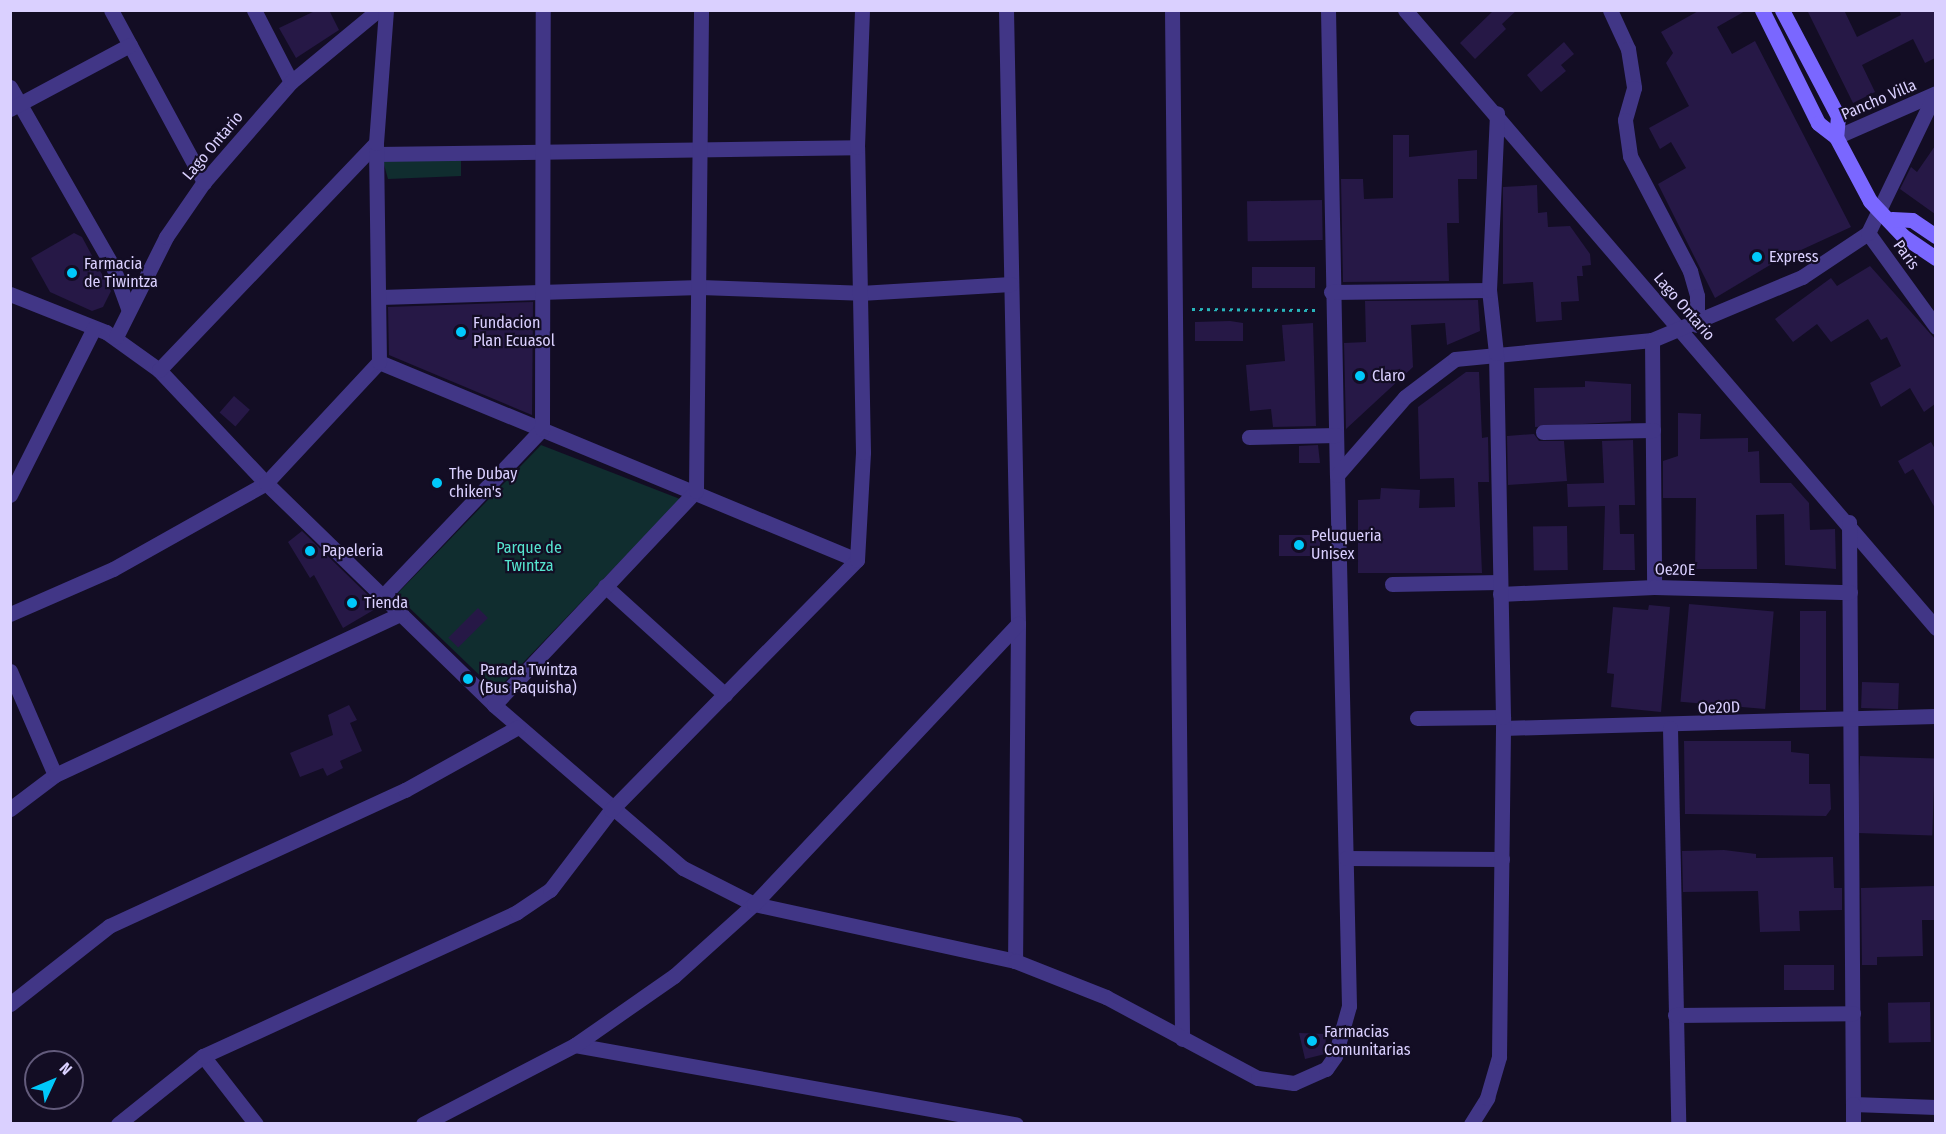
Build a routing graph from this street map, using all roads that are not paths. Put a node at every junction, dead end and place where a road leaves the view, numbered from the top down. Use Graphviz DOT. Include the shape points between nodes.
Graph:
graph roads {
  1 [pos="111,10"];
  2 [pos="254,10"];
  3 [pos="378,10"];
  4 [pos="386,10"];
  5 [pos="543,10"];
  6 [pos="701,10"];
  7 [pos="862,10"];
  8 [pos="1006,10"];
  9 [pos="1172,10"];
  10 [pos="1328,10"];
  11 [pos="1406,10"];
  12 [pos="1610,10"];
  13 [pos="1762,10"];
  14 [pos="1782,10"];
  15 [pos="129,45"];
  16 [pos="291,82"];
  17 [pos="10,87"];
  18 [pos="1934,95"];
  19 [pos="15,107"];
  20 [pos="1497,113"];
  21 [pos="1836,138"];
  22 [pos="703,145"];
  23 [pos="857,147"];
  24 [pos="376,149"];
  25 [pos="543,152"];
  26 [pos="204,182"];
  27 [pos="1886,215"];
  28 [pos="1868,233"];
  29 [pos="1935,236"];
  30 [pos="1935,258"];
  31 [pos="1011,284"];
  32 [pos="700,288"];
  33 [pos="542,290"];
  34 [pos="1490,290"];
  35 [pos="860,292"];
  36 [pos="1331,292"];
  37 [pos="10,294"];
  38 [pos="380,297"];
  39 [pos="128,308"];
  40 [pos="1697,325"];
  41 [pos="1935,327"];
  42 [pos="94,328"];
  43 [pos="1680,330"];
  44 [pos="116,337"];
  45 [pos="1652,340"];
  46 [pos="1496,353"];
  47 [pos="379,362"];
  48 [pos="159,370"];
  49 [pos="542,429"];
  50 [pos="1653,430"];
  51 [pos="1543,432"];
  52 [pos="1336,435"];
  53 [pos="1250,437"];
  54 [pos="1337,475"];
  55 [pos="266,483"];
  56 [pos="696,491"];
  57 [pos="10,495"];
  58 [pos="1849,522"];
  59 [pos="857,560"];
  60 [pos="1392,584"];
  61 [pos="605,586"];
  62 [pos="1654,587"];
  63 [pos="1499,588"];
  64 [pos="1850,592"];
  65 [pos="383,596"];
  66 [pos="10,614"];
  67 [pos="401,614"];
  68 [pos="1018,624"];
  69 [pos="1935,628"];
  70 [pos="10,671"];
  71 [pos="724,695"];
  72 [pos="494,705"];
  73 [pos="1935,716"];
  74 [pos="1417,718"];
  75 [pos="1850,722"];
  76 [pos="1503,723"];
  77 [pos="518,728"];
  78 [pos="1670,728"];
  79 [pos="55,775"];
  80 [pos="10,809"];
  81 [pos="611,810"];
  82 [pos="1346,858"];
  83 [pos="1502,858"];
  84 [pos="754,904"];
  85 [pos="1015,961"];
  86 [pos="10,1004"];
  87 [pos="1852,1013"];
  88 [pos="1676,1015"];
  89 [pos="1182,1039"];
  90 [pos="575,1045"];
  91 [pos="203,1056"];
  92 [pos="1853,1104"];
  93 [pos="1935,1107"];
  94 [pos="118,1124"];
  95 [pos="256,1124"];
  96 [pos="423,1124"];
  97 [pos="1016,1124"];
  98 [pos="1471,1124"];
  99 [pos="1678,1124"];
  100 [pos="1853,1124"];
  1 -- 15 [label="street"];
  2 -- 16 [label="street"];
  3 -- 16 [label="street, Lago Ontario"];
  4 -- 24 [label="street"];
  5 -- 25 [label="street"];
  6 -- 22 [label="street"];
  7 -- 23 [label="street"];
  8 -- 31 [label="street"];
  9 -- 89 [label="street"];
  10 -- 36 [label="street"];
  11 -- 20 [label="street, Lago Ontario"];
  12 -- 40 [label="street" via="1628,49 1634,88 1625,120 1630,156 1690,271 1698,296"];
  13 -- 21 [label="street" via="1818,123"];
  14 -- 21 [label="street" via="1838,116"];
  15 -- 19 [label="street"];
  15 -- 26 [label="street"];
  16 -- 26 [label="street, Lago Ontario"];
  17 -- 19 [label="street"];
  18 -- 21 [label="street, Pancho Villa"];
  18 -- 27 [label="street"];
  19 -- 39 [label="street" via="114,267"];
  20 -- 34 [label="street"];
  20 -- 43 [label="street, Lago Ontario"];
  21 -- 27 [label="street"];
  22 -- 23 [label="street"];
  22 -- 25 [label="street"];
  22 -- 32 [label="street"];
  23 -- 35 [label="street"];
  24 -- 25 [label="street"];
  24 -- 38 [label="street"];
  24 -- 48 [label="street"];
  25 -- 33 [label="street"];
  26 -- 39 [label="street, Lago Ontario" via="166,237"];
  27 -- 28 [label="street"];
  27 -- 29 [label="street" via="1912,220"];
  27 -- 30 [label="street" via="1904,236"];
  28 -- 40 [label="street" via="1802,277"];
  28 -- 41 [label="street, Paris"];
  31 -- 35 [label="street"];
  31 -- 68 [label="street"];
  32 -- 33 [label="street"];
  32 -- 35 [label="street"];
  32 -- 56 [label="street"];
  33 -- 38 [label="street"];
  33 -- 49 [label="street"];
  34 -- 36 [label="street"];
  34 -- 46 [label="street"];
  35 -- 59 [label="street" via="863,452"];
  36 -- 52 [label="street"];
  37 -- 42 [label="street"];
  38 -- 47 [label="street"];
  39 -- 44 [label="street, Lago Ontario"];
  40 -- 43 [label="street"];
  42 -- 44 [label="street"];
  42 -- 57 [label="street"];
  43 -- 45 [label="street"];
  43 -- 58 [label="street, Lago Ontario"];
  44 -- 48 [label="street"];
  45 -- 46 [label="street"];
  45 -- 50 [label="street"];
  46 -- 54 [label="street" via="1463,357 1439,368 1382,420"];
  46 -- 63 [label="street"];
  47 -- 49 [label="street"];
  47 -- 55 [label="street"];
  48 -- 55 [label="street"];
  49 -- 56 [label="street"];
  49 -- 65 [label="street"];
  50 -- 51 [label="street"];
  50 -- 62 [label="street"];
  52 -- 53 [label="street"];
  52 -- 54 [label="street"];
  54 -- 82 [label="street"];
  55 -- 65 [label="street"];
  55 -- 66 [label="street" via="113,569"];
  56 -- 59 [label="street"];
  56 -- 61 [label="street"];
  58 -- 64 [label="street"];
  58 -- 69 [label="street, Lago Ontario"];
  59 -- 71 [label="street"];
  60 -- 63 [label="street, Oe20E"];
  61 -- 71 [label="street"];
  61 -- 72 [label="street"];
  62 -- 63 [label="street, Oe20E"];
  62 -- 64 [label="street, Oe20E"];
  63 -- 76 [label="street"];
  64 -- 75 [label="street"];
  65 -- 67 [label="street"];
  67 -- 72 [label="street"];
  67 -- 79 [label="street"];
  68 -- 84 [label="street"];
  68 -- 85 [label="street"];
  70 -- 79 [label="street"];
  71 -- 81 [label="street"];
  72 -- 77 [label="street"];
  73 -- 75 [label="street, Oe20D"];
  74 -- 76 [label="street, Oe20D"];
  75 -- 78 [label="street, Oe20D"];
  75 -- 87 [label="street"];
  76 -- 78 [label="street, Oe20D"];
  76 -- 83 [label="street"];
  77 -- 81 [label="street"];
  77 -- 86 [label="street" via="405,790 109,926"];
  78 -- 88 [label="street"];
  79 -- 80 [label="street"];
  81 -- 84 [label="street" via="683,868"];
  81 -- 91 [label="street" via="571,868 517,912"];
  82 -- 83 [label="street"];
  82 -- 89 [label="street" via="1349,1005 1335,1056 1326,1069 1294,1083 1258,1078"];
  83 -- 98 [label="street" via="1499,1057 1487,1098"];
  84 -- 85 [label="street"];
  84 -- 90 [label="street" via="674,976"];
  85 -- 89 [label="street" via="1106,997"];
  87 -- 88 [label="street"];
  87 -- 92 [label="street"];
  88 -- 99 [label="street"];
  90 -- 96 [label="street"];
  90 -- 97 [label="street"];
  91 -- 94 [label="street"];
  91 -- 95 [label="street"];
  92 -- 93 [label="street"];
  92 -- 100 [label="street"];
}
